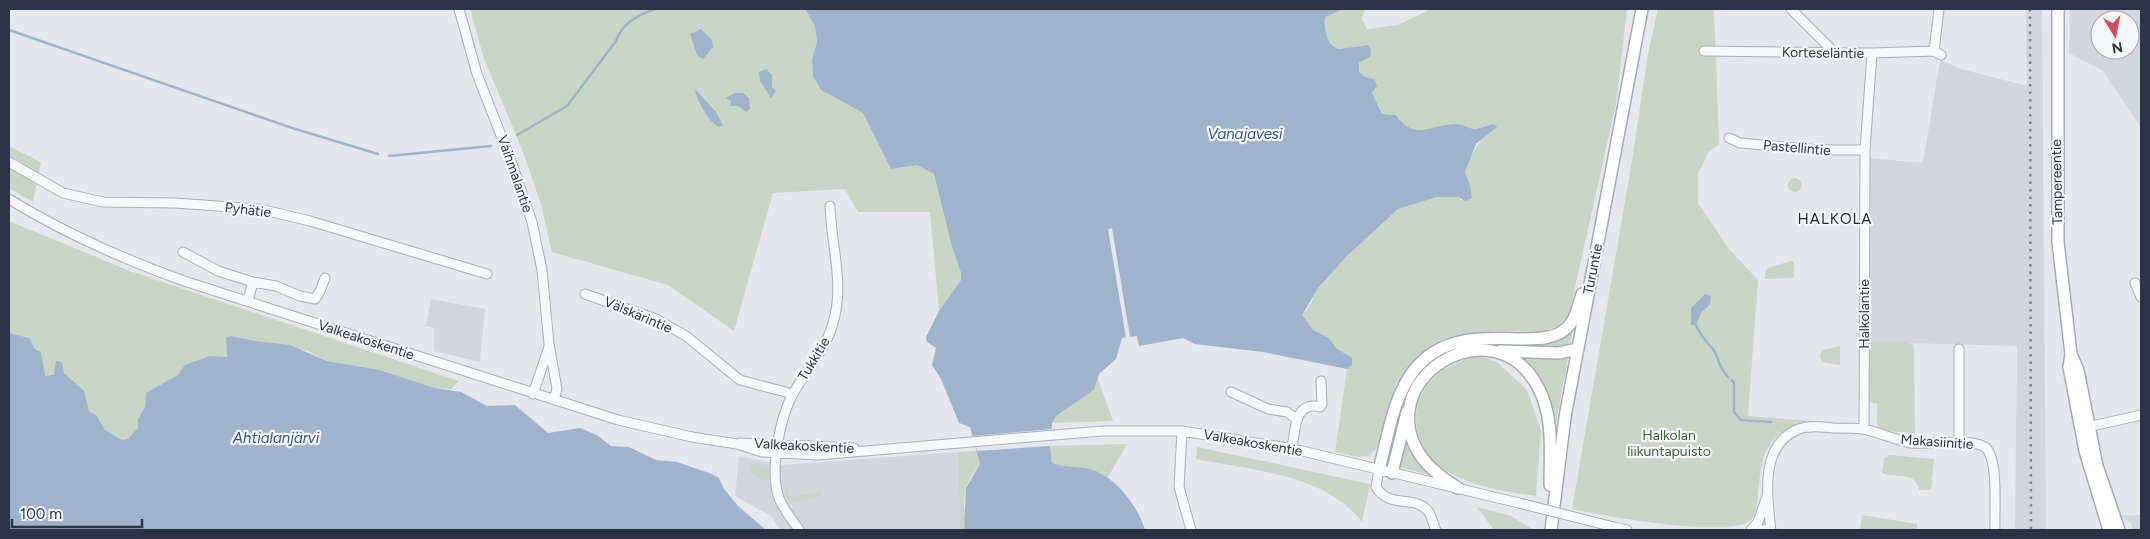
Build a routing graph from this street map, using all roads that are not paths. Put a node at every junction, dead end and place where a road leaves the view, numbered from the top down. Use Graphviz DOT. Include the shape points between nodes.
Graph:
graph roads {
  1 [pos="459,9"];
  2 [pos="1642,9"];
  3 [pos="1791,9"];
  4 [pos="1940,9"];
  5 [pos="2058,9"];
  6 [pos="1704,51"];
  7 [pos="1834,52"];
  8 [pos="1872,53"];
  9 [pos="1729,138"];
  10 [pos="1865,150"];
  11 [pos="9,162"];
  12 [pos="9,199"];
  13 [pos="830,206"];
  14 [pos="1602,225"];
  15 [pos="183,252"];
  16 [pos="487,274"];
  17 [pos="325,278"];
  18 [pos="253,282"];
  19 [pos="2136,284"];
  20 [pos="585,294"];
  21 [pos="2141,297"];
  22 [pos="248,301"];
  23 [pos="549,344"];
  24 [pos="1578,349"];
  25 [pos="1494,350"];
  26 [pos="1959,350"];
  27 [pos="2071,354"];
  28 [pos="1321,382"];
  29 [pos="1231,392"];
  30 [pos="533,394"];
  31 [pos="792,394"];
  32 [pos="554,400"];
  33 [pos="1408,410"];
  34 [pos="2141,415"];
  35 [pos="1296,419"];
  36 [pos="2088,427"];
  37 [pos="1864,429"];
  38 [pos="1182,431"];
  39 [pos="1959,443"];
  40 [pos="777,449"];
  41 [pos="1292,449"];
  42 [pos="1379,470"];
  43 [pos="1392,473"];
  44 [pos="1458,488"];
  45 [pos="1767,496"];
  46 [pos="800,530"];
  47 [pos="1190,530"];
  48 [pos="1436,530"];
  49 [pos="1550,530"];
  50 [pos="1627,530"];
  51 [pos="1751,530"];
  52 [pos="1765,530"];
  53 [pos="1771,530"];
  54 [pos="1995,530"];
  55 [pos="2109,530"];
  56 [pos="2119,530"];
  1 -- 23 [label="street, Vaihmalantie" via="477,74 532,222 542,270"];
  2 -- 14 [label="main road, Turuntie"];
  3 -- 7 [label="street"];
  4 -- 8 [label="street, Korteseläntie" via="1937,53"];
  5 -- 27 [label="main road, Tampereentie" via="2058,242"];
  6 -- 7 [label="street, Korteseläntie"];
  7 -- 8 [label="street, Korteseläntie"];
  8 -- 10 [label="street, Halkolantie"];
  9 -- 10 [label="street, Pastellintie" via="1740,143 1819,150"];
  10 -- 37 [label="street, Halkolantie"];
  11 -- 16 [label="street, Pyhätie" via="71,195 103,202 260,209 310,220"];
  12 -- 22 [label="street, Valkeakoskentie" via="78,238 129,260"];
  13 -- 31 [label="street, Tukkitie" via="832,247 839,277 834,322 823,347"];
  14 -- 24 [label="main road, Turuntie"];
  14 -- 42 [label="main road" via="1571,324 1558,335 1542,339 1475,338 1455,342 1422,361 1407,380 1397,404"];
  15 -- 18 [label="street" via="200,263"];
  17 -- 18 [label="street" via="315,299"];
  18 -- 22 [label="street"];
  19 -- 21 [label="street"];
  20 -- 31 [label="street, Välskärintie" via="656,319 686,336 740,380"];
  22 -- 30 [label="street, Valkeakoskentie"];
  23 -- 30 [label="street, Vaihmalantie"];
  23 -- 32 [label="street, Vaihmalantie" via="557,389"];
  24 -- 25 [label="main road" via="1559,353"];
  24 -- 49 [label="main road, Turuntie"];
  25 -- 33 [label="main road" via="1461,353 1436,365 1418,384"];
  25 -- 49 [label="main road" via="1518,362 1529,374 1548,413"];
  26 -- 39 [label="street"];
  27 -- 36 [label="main road, Tampereentie" via="2078,370"];
  27 -- 55 [label="main road, Tampereentie" via="2069,367 2080,429"];
  28 -- 35 [label="street" via="1320,407 1310,406"];
  29 -- 35 [label="street" via="1268,409 1287,412"];
  30 -- 32 [label="street, Valkeakoskentie"];
  31 -- 40 [label="street, Tukkitie" via="780,427"];
  32 -- 40 [label="street, Valkeakoskentie" via="661,430"];
  33 -- 43 [label="main road"];
  33 -- 44 [label="main road" via="1418,452 1432,469"];
  34 -- 36 [label="street"];
  35 -- 41 [label="street"];
  36 -- 56 [label="main road, Tampereentie"];
  37 -- 39 [label="street, Makasiinitie" via="1910,443"];
  37 -- 45 [label="street" via="1810,427 1791,433 1781,442 1772,458"];
  38 -- 40 [label="street, Valkeakoskentie" via="1062,434 871,450"];
  38 -- 41 [label="street, Valkeakoskentie"];
  38 -- 47 [label="street" via="1179,487"];
  39 -- 54 [label="street, Makasiinitie" via="1982,446 1992,458"];
  40 -- 46 [label="street, Tukkitie" via="774,474 778,496"];
  41 -- 42 [label="street, Valkeakoskentie"];
  42 -- 43 [label="street, Valkeakoskentie"];
  42 -- 48 [label="street" via="1376,487 1380,494 1419,504 1428,511"];
  43 -- 44 [label="street, Valkeakoskentie"];
  44 -- 50 [label="street, Valkeakoskentie, bridge"];
  45 -- 51 [label="street" via="1758,522"];
  45 -- 53 [label="street"];
  51 -- 52 [label="street"];
}
